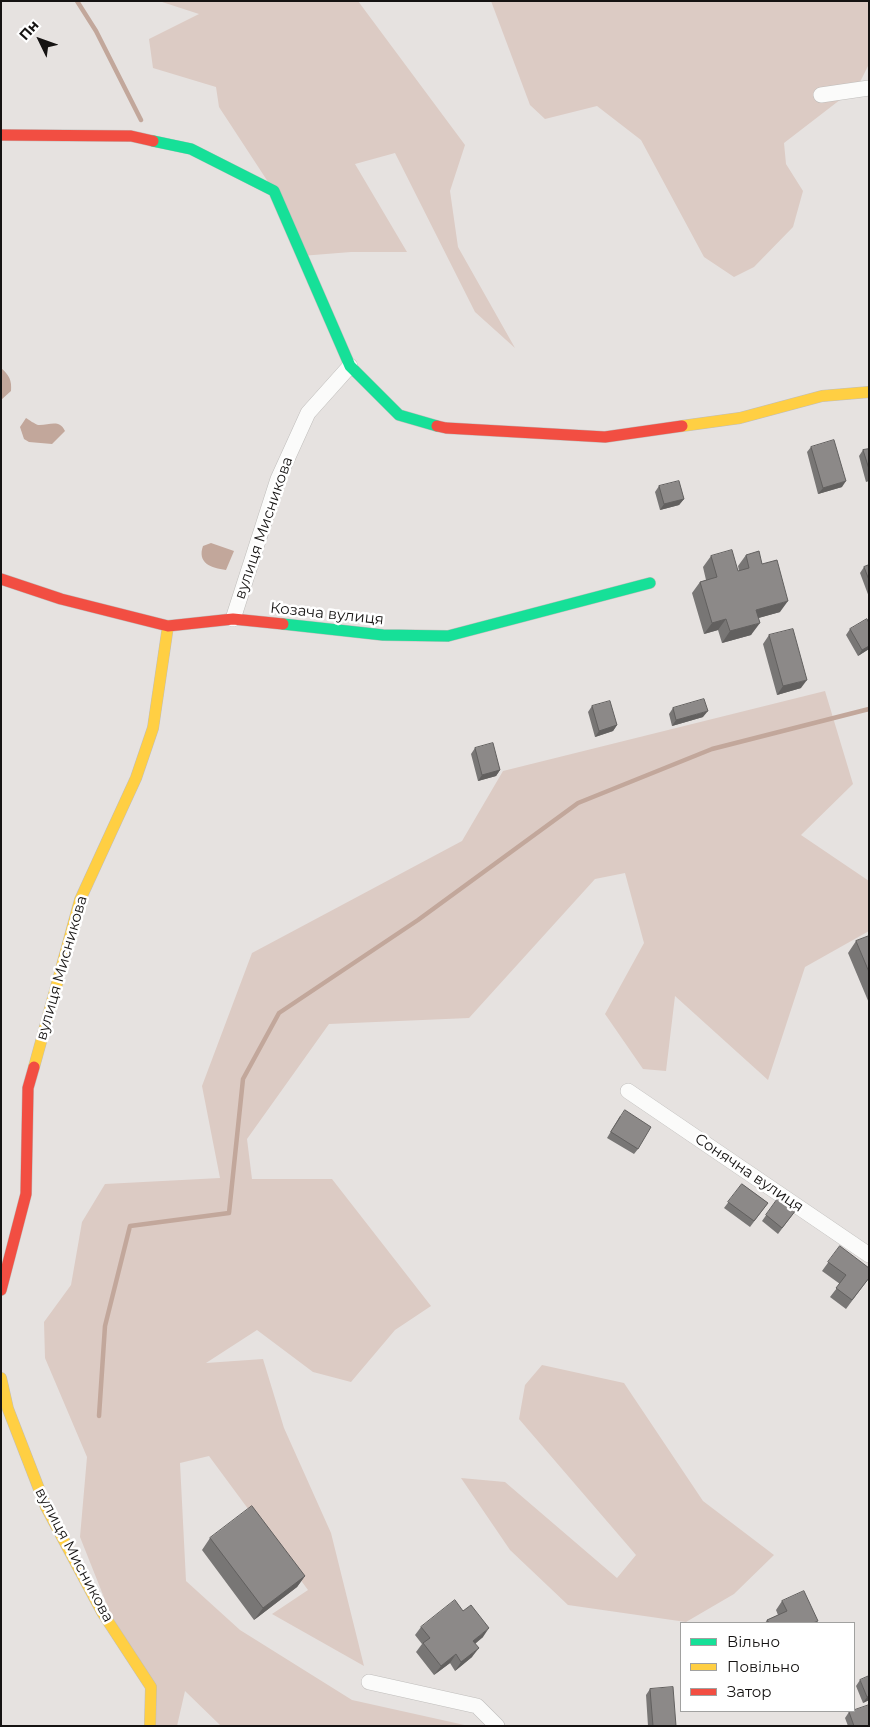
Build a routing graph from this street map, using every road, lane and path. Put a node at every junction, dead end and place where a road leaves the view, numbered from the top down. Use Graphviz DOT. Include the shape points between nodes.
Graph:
graph roads {
  1 [pos="869,88"];
  2 [pos="821,95"];
  3 [pos="1,135"];
  4 [pos="350,366"];
  5 [pos="869,392"];
  6 [pos="1,578"];
  7 [pos="650,583"];
  8 [pos="233,620"];
  9 [pos="168,626"];
  10 [pos="628,1091"];
  11 [pos="869,1255"];
  12 [pos="1,1290"];
  13 [pos="1,1378"];
  14 [pos="369,1682"];
  15 [pos="150,1726"];
  16 [pos="497,1726"];
  1 -- 2 [label="street"];
  3 -- 4 [label="street" via="131,136 191,149 274,191"];
  4 -- 5 [label="street" via="399,416 446,428 605,437 740,418 822,396"];
  4 -- 8 [label="street, вулиця Мисникова" via="308,412 278,479"];
  6 -- 9 [label="street, Козача вулиця" via="61,599"];
  7 -- 8 [label="street, Козача вулиця" via="448,636 383,635"];
  8 -- 9 [label="street, Козача вулиця"];
  9 -- 12 [label="street, вулиця Мисникова" via="153,728 136,778 80,900 28,1088 26,1194"];
  10 -- 11 [label="street, Сонячна вулиця"];
  13 -- 15 [label="street, вулиця Мисникова" via="8,1410 46,1507 102,1612 151,1687"];
  14 -- 16 [label="street" via="477,1706"];
}
